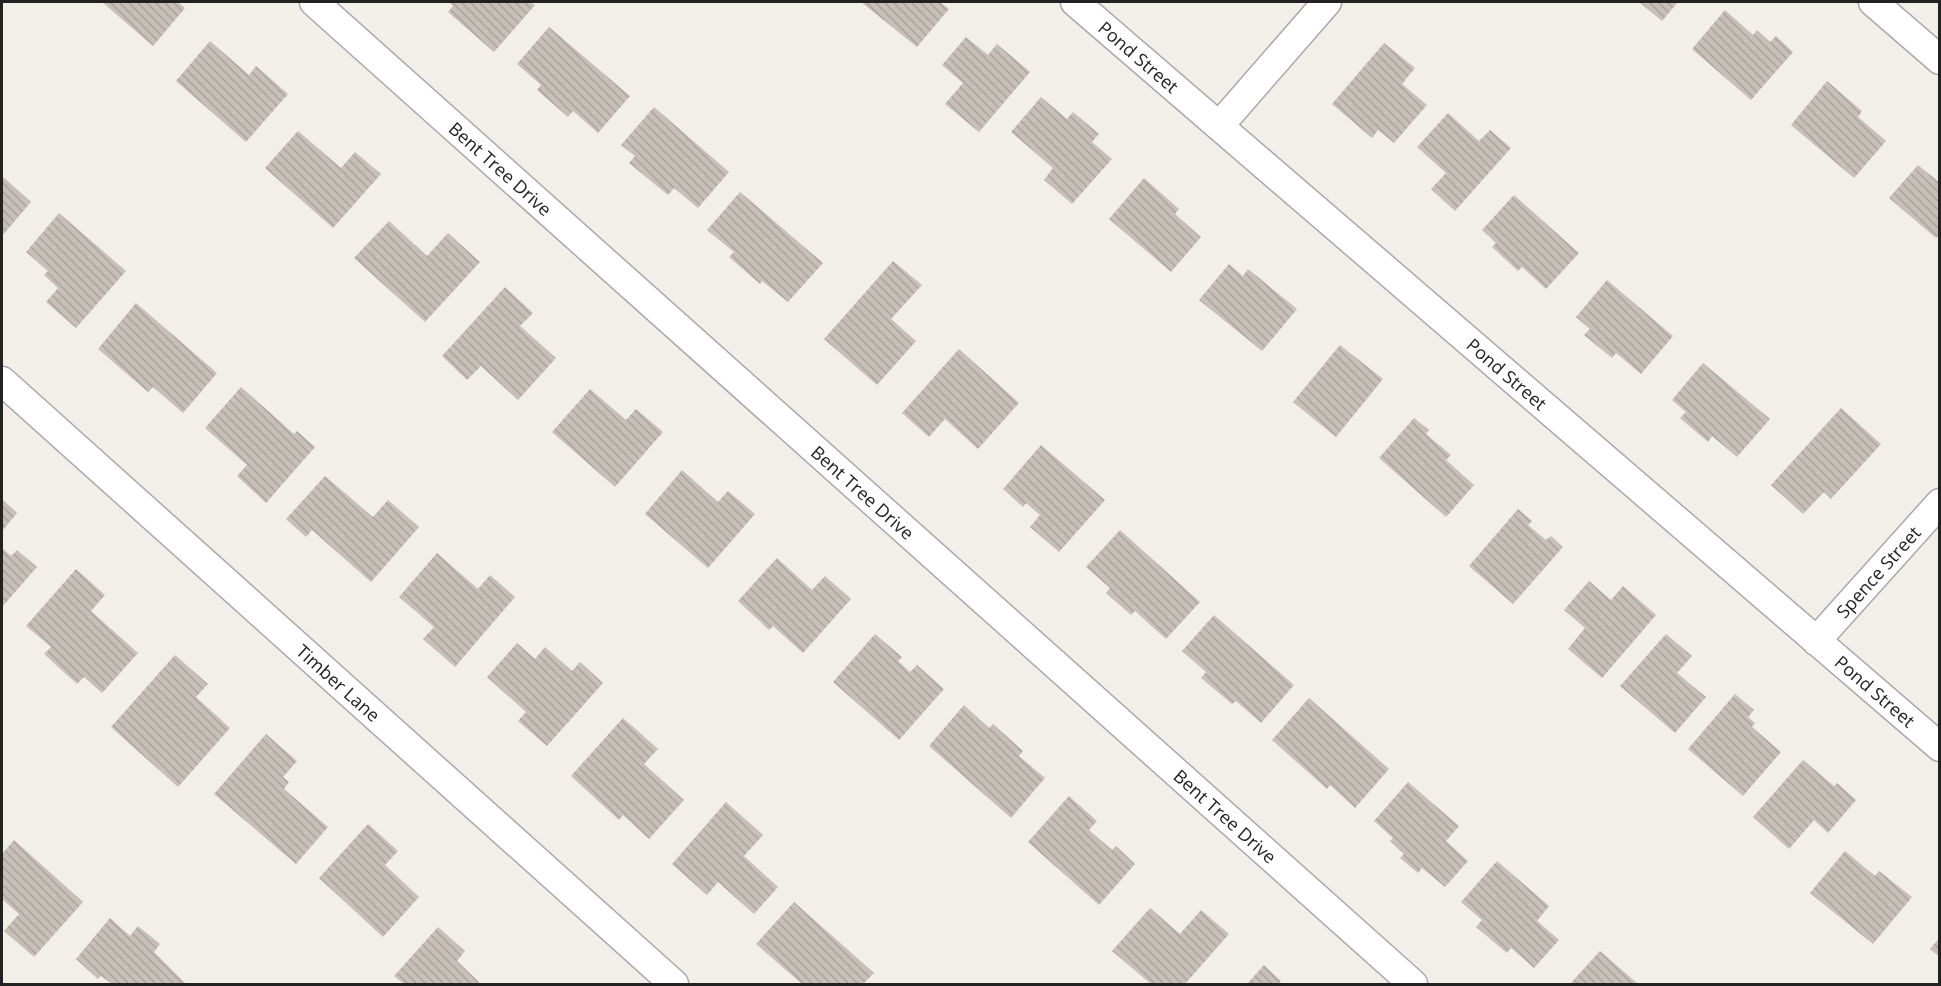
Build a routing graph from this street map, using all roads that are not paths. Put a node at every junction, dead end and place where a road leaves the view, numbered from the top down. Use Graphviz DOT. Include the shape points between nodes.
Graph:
graph roads {
  1 [pos="314,2"];
  2 [pos="1075,2"];
  3 [pos="1327,2"];
  4 [pos="1873,2"];
  5 [pos="1940,60"];
  6 [pos="1219,126"];
  7 [pos="2,381"];
  8 [pos="1940,503"];
  9 [pos="1816,640"];
  10 [pos="1940,747"];
  11 [pos="674,984"];
  12 [pos="1413,984"];
  1 -- 12 [label="street, Bent Tree Drive"];
  2 -- 6 [label="street, Pond Street"];
  3 -- 6 [label="street"];
  4 -- 5 [label="street"];
  6 -- 9 [label="street, Pond Street"];
  7 -- 11 [label="street, Timber Lane"];
  8 -- 9 [label="street, Spence Street"];
  9 -- 10 [label="street, Pond Street"];
}
